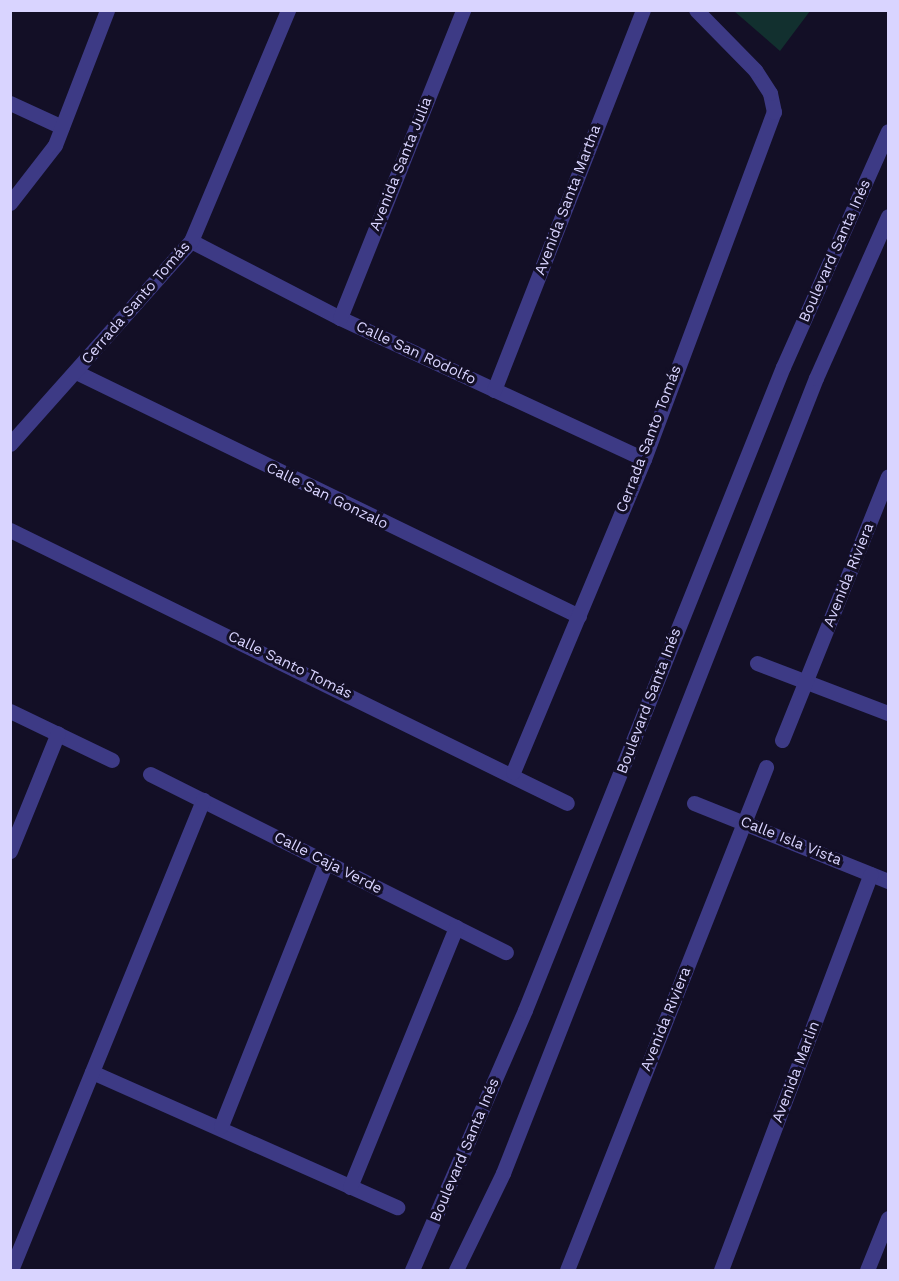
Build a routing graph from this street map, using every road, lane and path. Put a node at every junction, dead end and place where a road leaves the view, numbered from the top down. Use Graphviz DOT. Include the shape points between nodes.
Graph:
graph roads {
  1 [pos="107,10"];
  2 [pos="288,10"];
  3 [pos="463,10"];
  4 [pos="643,10"];
  5 [pos="696,10"];
  6 [pos="10,104"];
  7 [pos="62,127"];
  8 [pos="888,131"];
  9 [pos="10,203"];
  10 [pos="888,216"];
  11 [pos="191,241"];
  12 [pos="340,318"];
  13 [pos="76,372"];
  14 [pos="494,390"];
  15 [pos="10,444"];
  16 [pos="644,459"];
  17 [pos="888,476"];
  18 [pos="10,530"];
  19 [pos="579,616"];
  20 [pos="757,663"];
  21 [pos="807,680"];
  22 [pos="10,711"];
  23 [pos="888,713"];
  24 [pos="58,733"];
  25 [pos="782,740"];
  26 [pos="111,760"];
  27 [pos="766,767"];
  28 [pos="513,772"];
  29 [pos="150,774"];
  30 [pos="203,800"];
  31 [pos="567,802"];
  32 [pos="694,802"];
  33 [pos="744,822"];
  34 [pos="10,851"];
  35 [pos="326,862"];
  36 [pos="871,874"];
  37 [pos="888,881"];
  38 [pos="456,927"];
  39 [pos="506,952"];
  40 [pos="92,1072"];
  41 [pos="221,1126"];
  42 [pos="350,1187"];
  43 [pos="396,1207"];
  44 [pos="888,1218"];
  45 [pos="11,1270"];
  46 [pos="412,1270"];
  47 [pos="456,1270"];
  48 [pos="567,1270"];
  49 [pos="721,1270"];
  50 [pos="867,1270"];
  1 -- 7 [label="street"];
  2 -- 11 [label="street, Cerrada Santo Tomás"];
  3 -- 12 [label="street, Avenida Santa Julia"];
  4 -- 14 [label="street, Avenida Santa Martha"];
  5 -- 16 [label="street, Cerrada Santo Tomás" via="755,70 774,102"];
  6 -- 7 [label="street"];
  7 -- 9 [label="street" via="46,159"];
  8 -- 46 [label="street, Boulevard Santa Inés" via="783,367 525,1010"];
  10 -- 47 [label="street" via="812,389 503,1173"];
  11 -- 12 [label="street, Calle San Rodolfo"];
  11 -- 13 [label="street, Cerrada Santo Tomás"];
  12 -- 14 [label="street, Calle San Rodolfo"];
  13 -- 15 [label="street, Cerrada Santo Tomás"];
  13 -- 19 [label="street, Calle San Gonzalo"];
  14 -- 16 [label="street, Calle San Rodolfo"];
  16 -- 19 [label="street, Cerrada Santo Tomás"];
  17 -- 21 [label="street, Avenida Riviera"];
  18 -- 28 [label="street, Calle Santo Tomás"];
  19 -- 28 [label="street, Cerrada Santo Tomás"];
  20 -- 21 [label="street"];
  21 -- 23 [label="street"];
  21 -- 25 [label="street, Avenida Riviera"];
  22 -- 24 [label="street"];
  24 -- 26 [label="street"];
  24 -- 34 [label="street"];
  27 -- 33 [label="street, Avenida Riviera"];
  28 -- 31 [label="street, Calle Santo Tomás"];
  29 -- 30 [label="street, Calle Caja Verde"];
  30 -- 35 [label="street, Calle Caja Verde"];
  30 -- 40 [label="street"];
  32 -- 33 [label="street, Calle Isla Vista"];
  33 -- 36 [label="street, Calle Isla Vista"];
  33 -- 48 [label="street, Avenida Riviera"];
  35 -- 38 [label="street, Calle Caja Verde"];
  35 -- 41 [label="street"];
  36 -- 37 [label="street, Calle Isla Vista"];
  36 -- 49 [label="street, Avenida Marlin"];
  38 -- 39 [label="street, Calle Caja Verde"];
  38 -- 42 [label="street"];
  40 -- 41 [label="street"];
  40 -- 45 [label="street"];
  41 -- 42 [label="street"];
  42 -- 43 [label="street"];
  44 -- 50 [label="street"];
}
